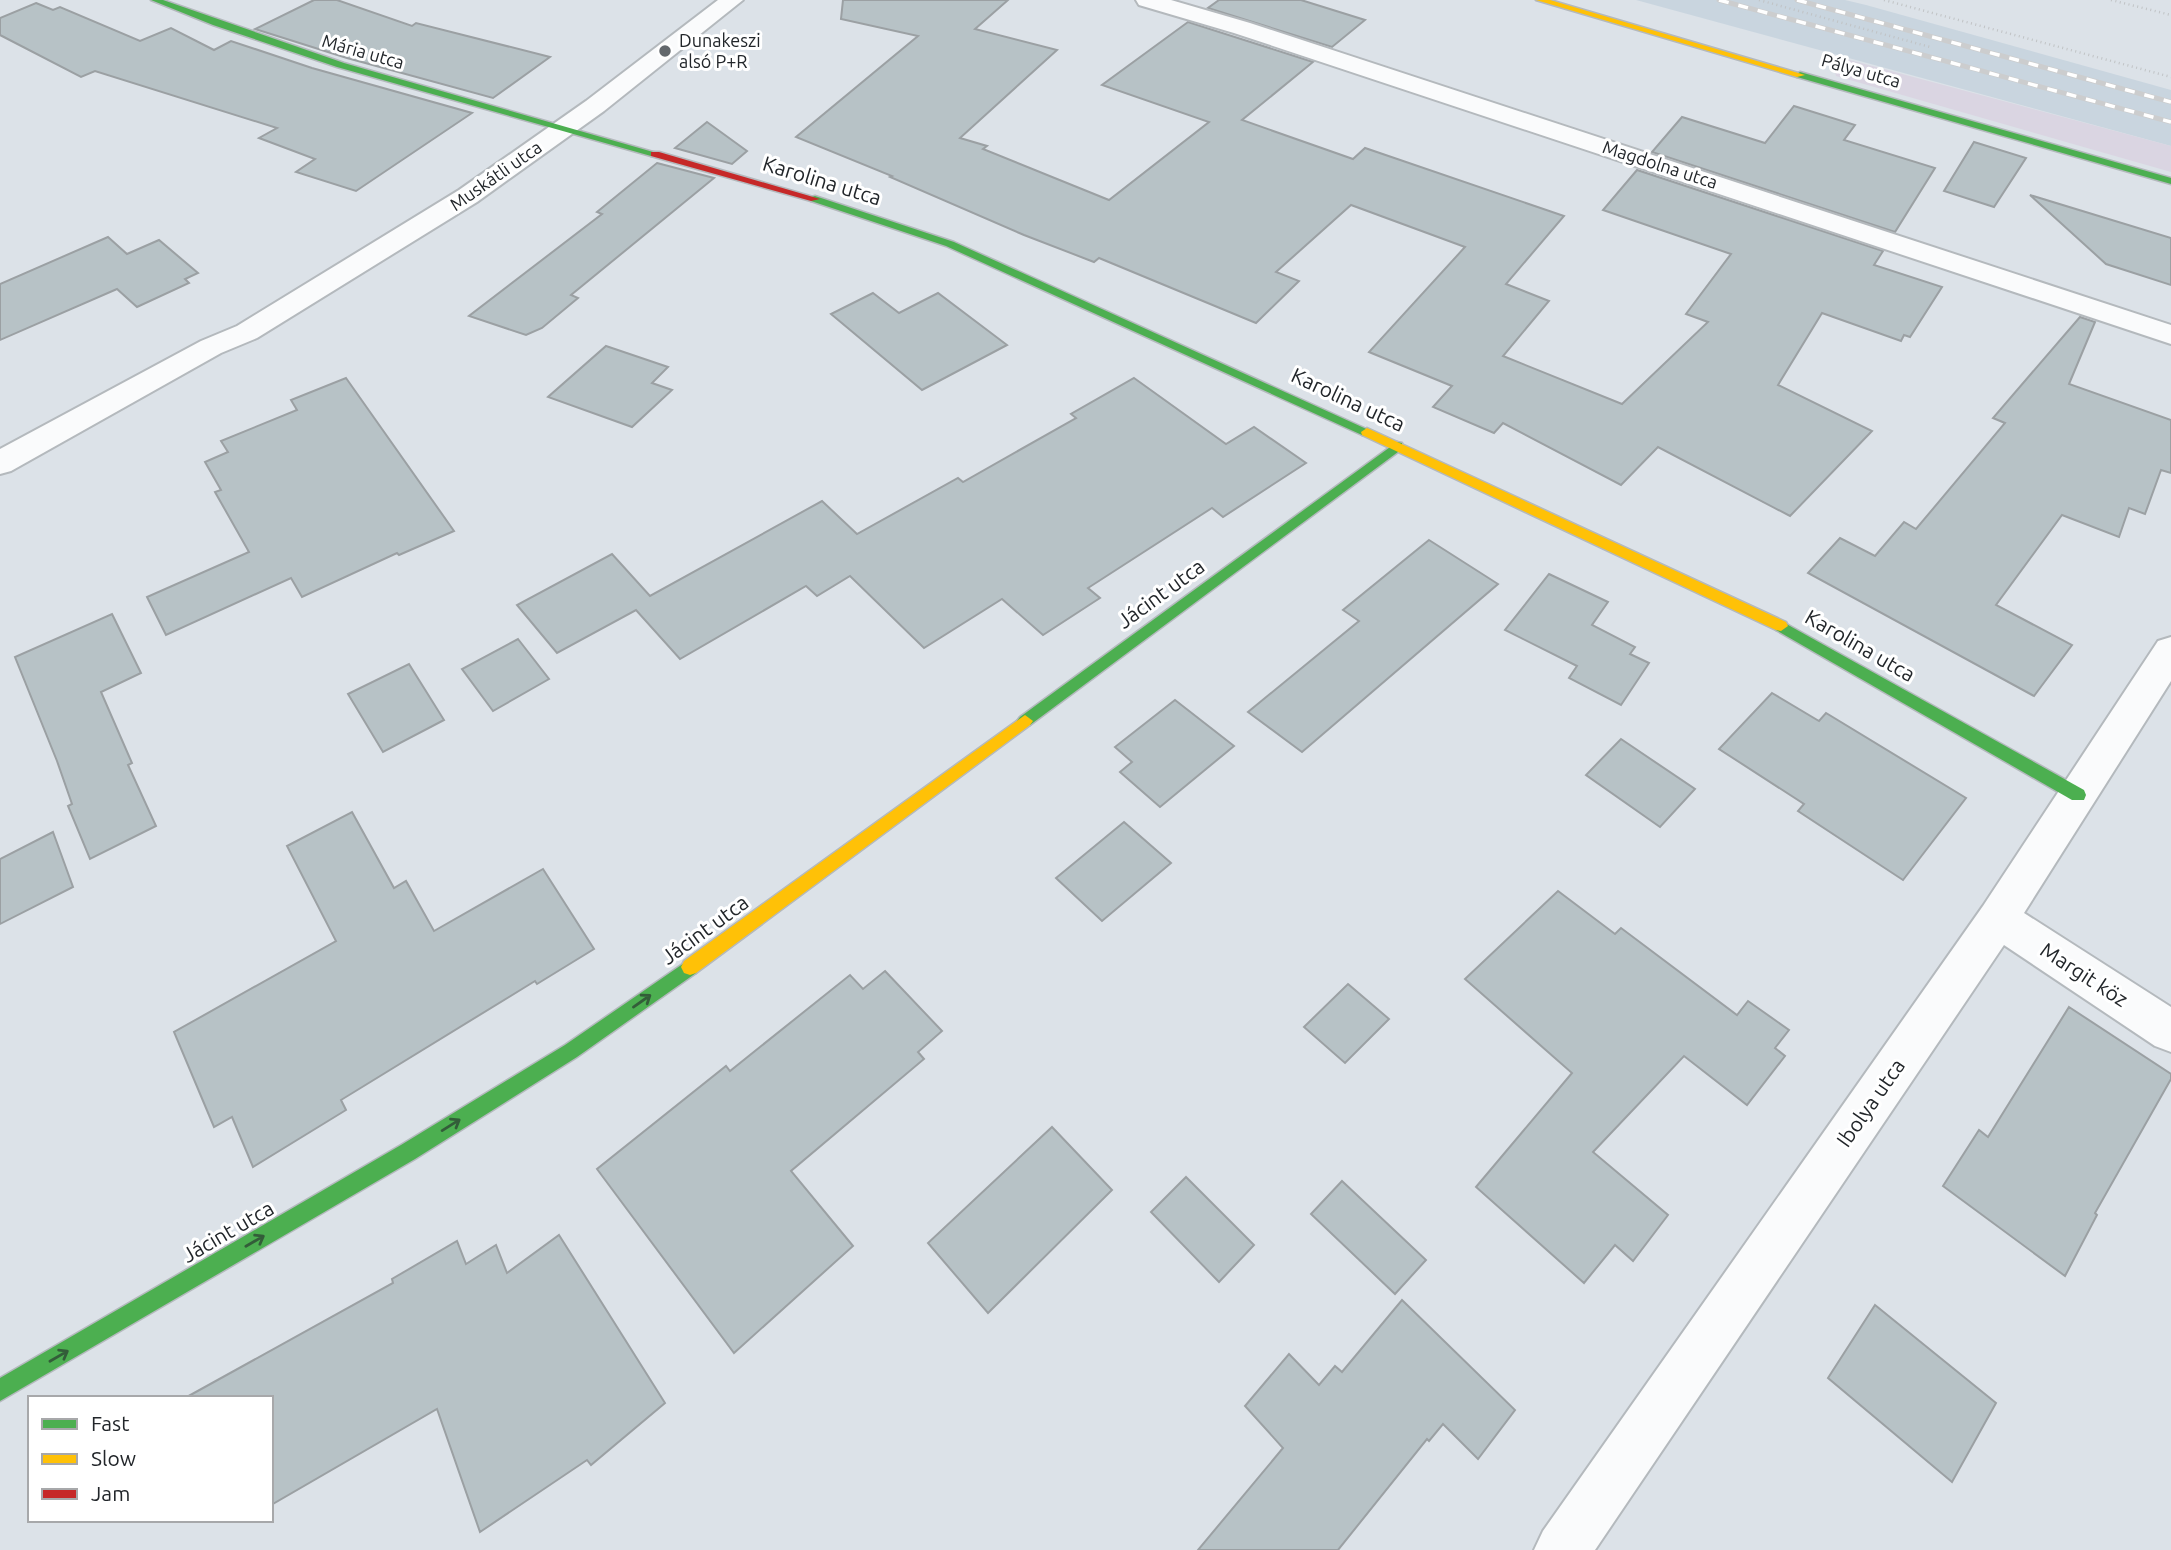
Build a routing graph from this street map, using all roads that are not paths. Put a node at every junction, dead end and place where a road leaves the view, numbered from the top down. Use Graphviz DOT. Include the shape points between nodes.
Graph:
graph roads {
  1 [pos="155,0"];
  2 [pos="732,0"];
  3 [pos="1147,0"];
  4 [pos="1540,0"];
  5 [pos="563,129"];
  6 [pos="2171,181"];
  7 [pos="247,332"];
  8 [pos="2171,335"];
  9 [pos="1396,446"];
  10 [pos="0,463"];
  11 [pos="0,480"];
  12 [pos="2171,651"];
  13 [pos="2078,795"];
  14 [pos="1998,919"];
  15 [pos="2171,1031"];
  16 [pos="0,1391"];
  17 [pos="1562,1550"];
  1 -- 5 [label="street, Mária utca" via="250,38 338,66"];
  2 -- 5 [label="street, Muskátli utca"];
  3 -- 8 [label="street, Magdolna utca"];
  4 -- 6 [label="street, Pálya utca"];
  5 -- 7 [label="street, Muskátli utca" via="422,226"];
  5 -- 9 [label="street, Karolina utca" via="801,194 950,244"];
  7 -- 10 [label="street, Muskátli utca" via="211,347"];
  7 -- 11 [label="street, Muskátli utca" via="226,353"];
  9 -- 13 [label="street, Karolina utca" via="1794,632"];
  16 -- 9 [label="street, Jácint utca, one-way" via="571,1051"];
  12 -- 13 [label="street, Ibolya utca"];
  13 -- 14 [label="street, Ibolya utca"];
  14 -- 15 [label="street, Margit köz"];
  14 -- 17 [label="street, Ibolya utca"];
}
